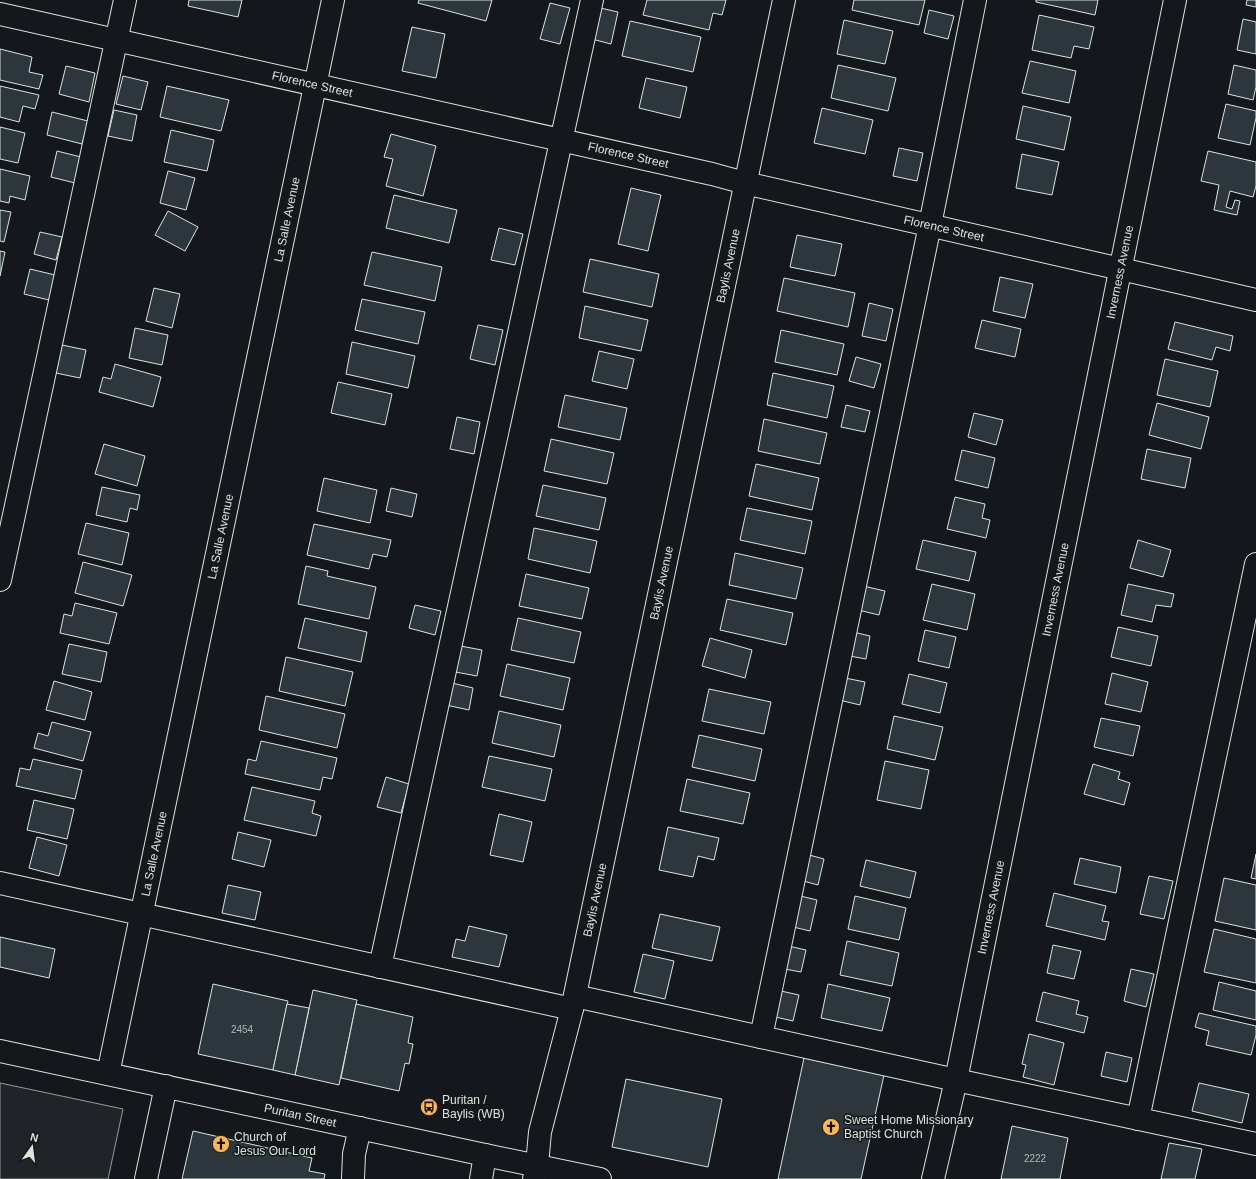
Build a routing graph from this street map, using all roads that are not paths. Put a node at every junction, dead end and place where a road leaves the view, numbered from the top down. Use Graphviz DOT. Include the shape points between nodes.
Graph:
graph roads {
  1 [pos="125,0"];
  2 [pos="333,0"];
  3 [pos="592,0"];
  4 [pos="784,0"];
  5 [pos="975,0"];
  6 [pos="1175,0"];
  7 [pos="0,14"];
  8 [pos="116,40"];
  9 [pos="315,84"];
  10 [pos="562,140"];
  11 [pos="746,183"];
  12 [pos="930,225"];
  13 [pos="1121,269"];
  14 [pos="1256,300"];
  15 [pos="1256,564"];
  16 [pos="0,580"];
  17 [pos="0,883"];
  18 [pos="142,915"];
  19 [pos="380,967"];
  20 [pos="573,1003"];
  21 [pos="761,1037"];
  22 [pos="0,1051"];
  23 [pos="108,1074"];
  24 [pos="956,1080"];
  25 [pos="166,1086"];
  26 [pos="1138,1119"];
  27 [pos="360,1128"];
  28 [pos="1256,1144"];
  29 [pos="485,1156"];
  30 [pos="536,1172"];
  31 [pos="146,1179"];
  32 [pos="353,1179"];
  33 [pos="481,1179"];
  34 [pos="600,1179"];
  35 [pos="933,1179"];
  1 -- 8 [label="street"];
  2 -- 9 [label="street, La Salle Avenue"];
  3 -- 10 [label="street"];
  4 -- 11 [label="street, Baylis Avenue"];
  5 -- 12 [label="street"];
  6 -- 13 [label="street, Inverness Avenue"];
  7 -- 8 [label="street, Florence Street"];
  8 -- 9 [label="street, Florence Street"];
  8 -- 16 [label="street"];
  9 -- 10 [label="street, Florence Street"];
  9 -- 18 [label="street, La Salle Avenue"];
  10 -- 11 [label="street, Florence Street"];
  10 -- 19 [label="street"];
  11 -- 12 [label="street, Florence Street"];
  11 -- 20 [label="street, Baylis Avenue"];
  12 -- 13 [label="street, Florence Street"];
  12 -- 21 [label="street"];
  13 -- 14 [label="street, Florence Street"];
  13 -- 24 [label="street, Inverness Avenue"];
  15 -- 26 [label="street"];
  17 -- 18 [label="street"];
  18 -- 19 [label="street"];
  18 -- 23 [label="street, La Salle Avenue"];
  19 -- 20 [label="street"];
  20 -- 21 [label="street"];
  20 -- 30 [label="street, Baylis Avenue" via="540,1132"];
  21 -- 24 [label="street"];
  22 -- 23 [label="street, Puritan Street"];
  23 -- 25 [label="street, Puritan Street"];
  24 -- 26 [label="street"];
  24 -- 35 [label="street, Inverness Avenue"];
  25 -- 27 [label="street, Puritan Street"];
  25 -- 31 [label="street"];
  26 -- 28 [label="street"];
  27 -- 29 [label="street, Puritan Street"];
  27 -- 32 [label="street" via="354,1154"];
  29 -- 30 [label="street, Puritan Street"];
  29 -- 33 [label="street"];
  30 -- 34 [label="street, Puritan Street"];
}
